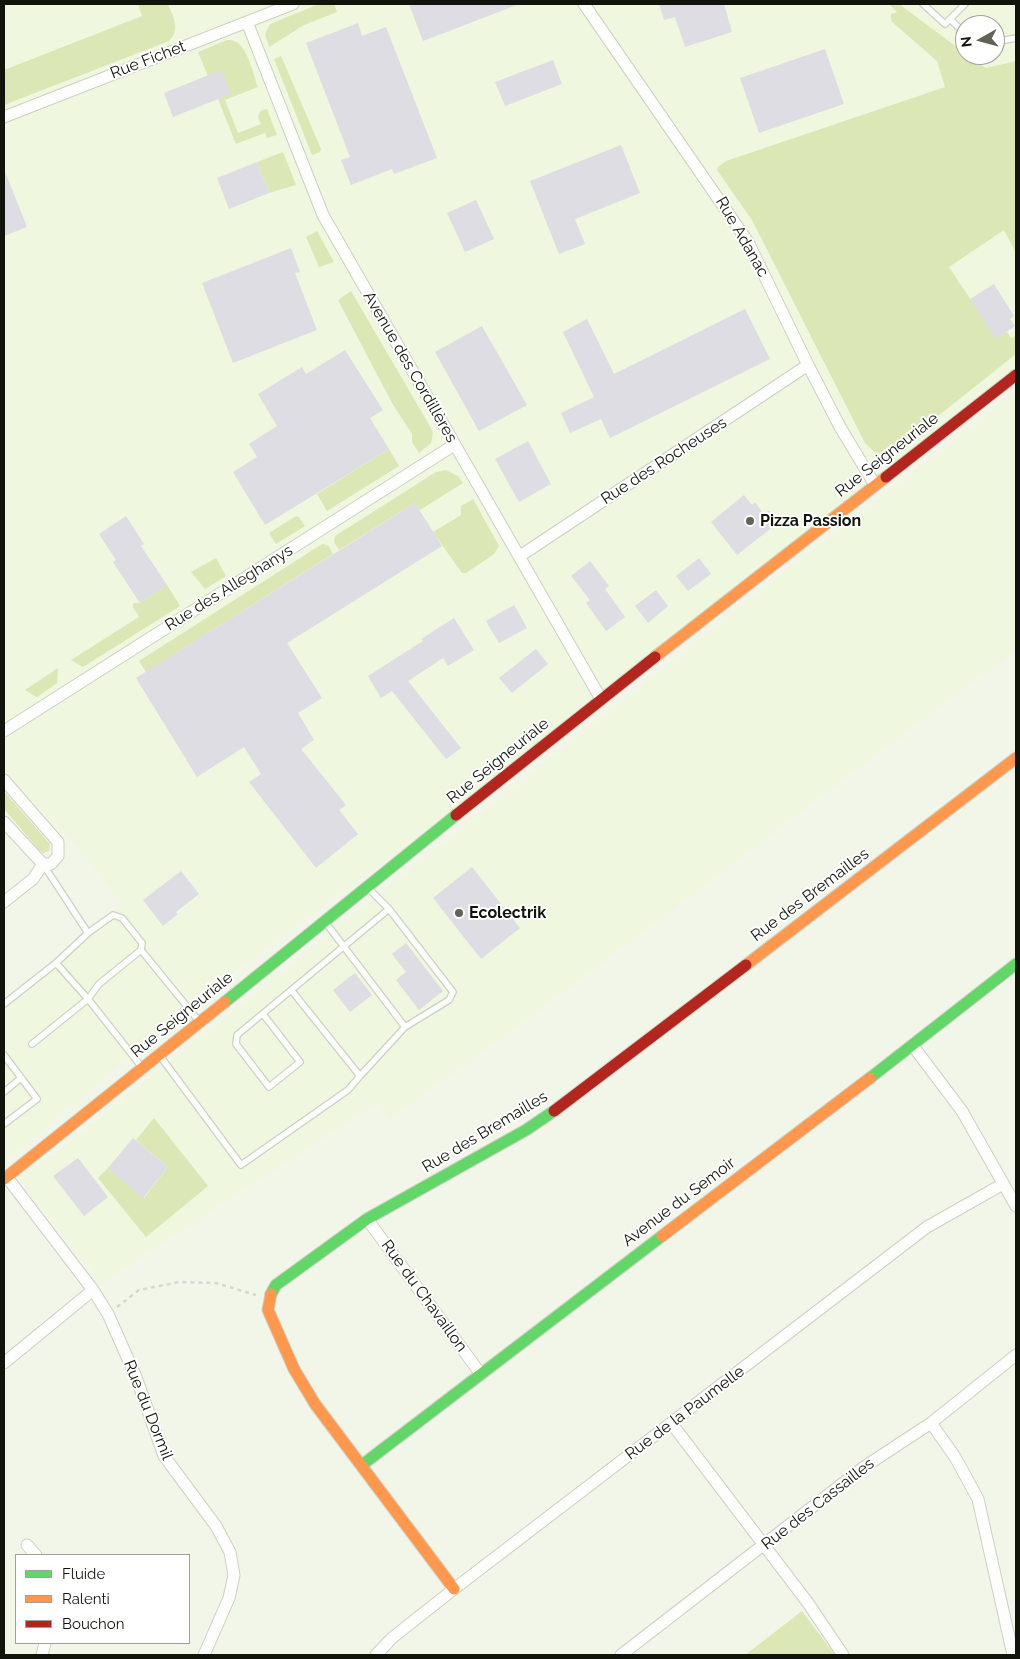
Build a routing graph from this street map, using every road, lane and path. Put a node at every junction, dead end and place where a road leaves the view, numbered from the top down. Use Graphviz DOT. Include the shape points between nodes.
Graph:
graph roads {
  1 [pos="293,4"];
  2 [pos="584,4"];
  3 [pos="923,4"];
  4 [pos="964,4"];
  5 [pos="950,19"];
  6 [pos="247,22"];
  7 [pos="955,24"];
  8 [pos="4,117"];
  9 [pos="808,365"];
  10 [pos="1016,375"];
  11 [pos="454,445"];
  12 [pos="875,485"];
  13 [pos="520,556"];
  14 [pos="601,699"];
  15 [pos="4,731"];
  16 [pos="1016,758"];
  17 [pos="4,780"];
  18 [pos="4,822"];
  19 [pos="43,864"];
  20 [pos="367,887"];
  21 [pos="4,902"];
  22 [pos="389,909"];
  23 [pos="325,921"];
  24 [pos="88,933"];
  25 [pos="343,946"];
  26 [pos="141,950"];
  27 [pos="56,964"];
  28 [pos="1016,964"];
  29 [pos="292,991"];
  30 [pos="88,999"];
  31 [pos="4,1004"];
  32 [pos="263,1014"];
  33 [pos="200,1021"];
  34 [pos="405,1027"];
  35 [pos="32,1044"];
  36 [pos="913,1046"];
  37 [pos="159,1054"];
  38 [pos="4,1055"];
  39 [pos="142,1067"];
  40 [pos="360,1076"];
  41 [pos="21,1078"];
  42 [pos="4,1092"];
  43 [pos="4,1124"];
  44 [pos="7,1174"];
  45 [pos="1003,1184"];
  46 [pos="1016,1206"];
  47 [pos="367,1219"];
  48 [pos="93,1290"];
  49 [pos="269,1299"];
  50 [pos="108,1314"];
  51 [pos="1016,1355"];
  52 [pos="4,1363"];
  53 [pos="480,1373"];
  54 [pos="931,1423"];
  55 [pos="672,1424"];
  56 [pos="362,1465"];
  57 [pos="27,1545"];
  58 [pos="764,1546"];
  59 [pos="35,1554"];
  60 [pos="454,1589"];
  61 [pos="204,1655"];
  62 [pos="376,1655"];
  63 [pos="621,1655"];
  64 [pos="843,1655"];
  65 [pos="1013,1655"];
  1 -- 6 [label="street, Rue Fichet"];
  2 -- 9 [label="street, Rue Adanac" via="748,242"];
  3 -- 5 [label="lane" via="945,24"];
  4 -- 5 [label="lane"];
  5 -- 7 [label="lane"];
  6 -- 8 [label="street, Rue Fichet"];
  6 -- 11 [label="street, Avenue des Cordillères" via="322,215"];
  9 -- 12 [label="street, Rue Adanac"];
  9 -- 13 [label="street, Rue des Rocheuses"];
  10 -- 12 [label="street, Rue Seigneuriale"];
  11 -- 13 [label="street, Avenue des Cordillères"];
  11 -- 15 [label="street, Rue des Alleghanys"];
  12 -- 14 [label="street, Rue Seigneuriale"];
  13 -- 14 [label="street, Avenue des Cordillères"];
  14 -- 20 [label="street, Rue Seigneuriale"];
  16 -- 47 [label="street, Rue des Bremailles" via="574,1097 526,1130"];
  17 -- 19 [label="street" via="58,842 58,856 51,864"];
  18 -- 19 [label="street"];
  19 -- 21 [label="street" via="33,879"];
  19 -- 24 [label="lane"];
  20 -- 22 [label="lane"];
  20 -- 23 [label="street, Rue Seigneuriale"];
  22 -- 25 [label="lane"];
  22 -- 34 [label="lane" via="452,992 449,1000"];
  23 -- 25 [label="lane"];
  23 -- 33 [label="street, Rue Seigneuriale"];
  24 -- 26 [label="lane" via="113,915 122,918 142,943"];
  24 -- 27 [label="lane"];
  25 -- 29 [label="lane"];
  25 -- 34 [label="lane"];
  26 -- 30 [label="lane" via="99,984"];
  26 -- 33 [label="lane"];
  27 -- 30 [label="lane"];
  27 -- 31 [label="lane"];
  28 -- 36 [label="street, Avenue du Semoir"];
  29 -- 32 [label="lane"];
  29 -- 40 [label="lane"];
  30 -- 35 [label="lane"];
  30 -- 39 [label="lane"];
  32 -- 32 [label="lane" via="237,1035 236,1044 269,1087 300,1062"];
  33 -- 37 [label="street, Rue Seigneuriale"];
  34 -- 40 [label="lane"];
  36 -- 45 [label="street" via="962,1111"];
  36 -- 53 [label="street, Avenue du Semoir"];
  37 -- 39 [label="street, Rue Seigneuriale"];
  37 -- 40 [label="lane" via="241,1165 348,1090"];
  38 -- 41 [label="lane"];
  39 -- 44 [label="street, Rue Seigneuriale"];
  41 -- 42 [label="lane"];
  41 -- 43 [label="lane" via="37,1099"];
  44 -- 48 [label="street, Rue du Dormil"];
  45 -- 46 [label="street"];
  45 -- 55 [label="street, Rue de la Paumelle" via="927,1227"];
  47 -- 49 [label="street, Rue des Bremailles" via="276,1285"];
  47 -- 53 [label="street, Rue du Chavaillon"];
  48 -- 50 [label="street, Rue du Dormil"];
  48 -- 52 [label="street"];
  49 -- 50 [label="path" via="216,1283 179,1282 139,1290"];
  49 -- 56 [label="street" via="272,1323 294,1369 315,1404"];
  50 -- 61 [label="street, Rue du Dormil" via="136,1377 164,1456 216,1526 230,1552 234,1575 229,1598"];
  51 -- 54 [label="street, Rue des Cassailles"];
  53 -- 56 [label="street, Avenue du Semoir"];
  54 -- 58 [label="street, Rue des Cassailles" via="864,1467"];
  54 -- 65 [label="street" via="955,1457 978,1500"];
  55 -- 58 [label="street"];
  55 -- 60 [label="street, Rue de la Paumelle"];
  56 -- 60 [label="street"];
  57 -- 59 [label="street"];
  58 -- 63 [label="street, Rue des Cassailles"];
  58 -- 64 [label="street"];
  60 -- 62 [label="street, Rue de la Paumelle" via="392,1638"];
}
